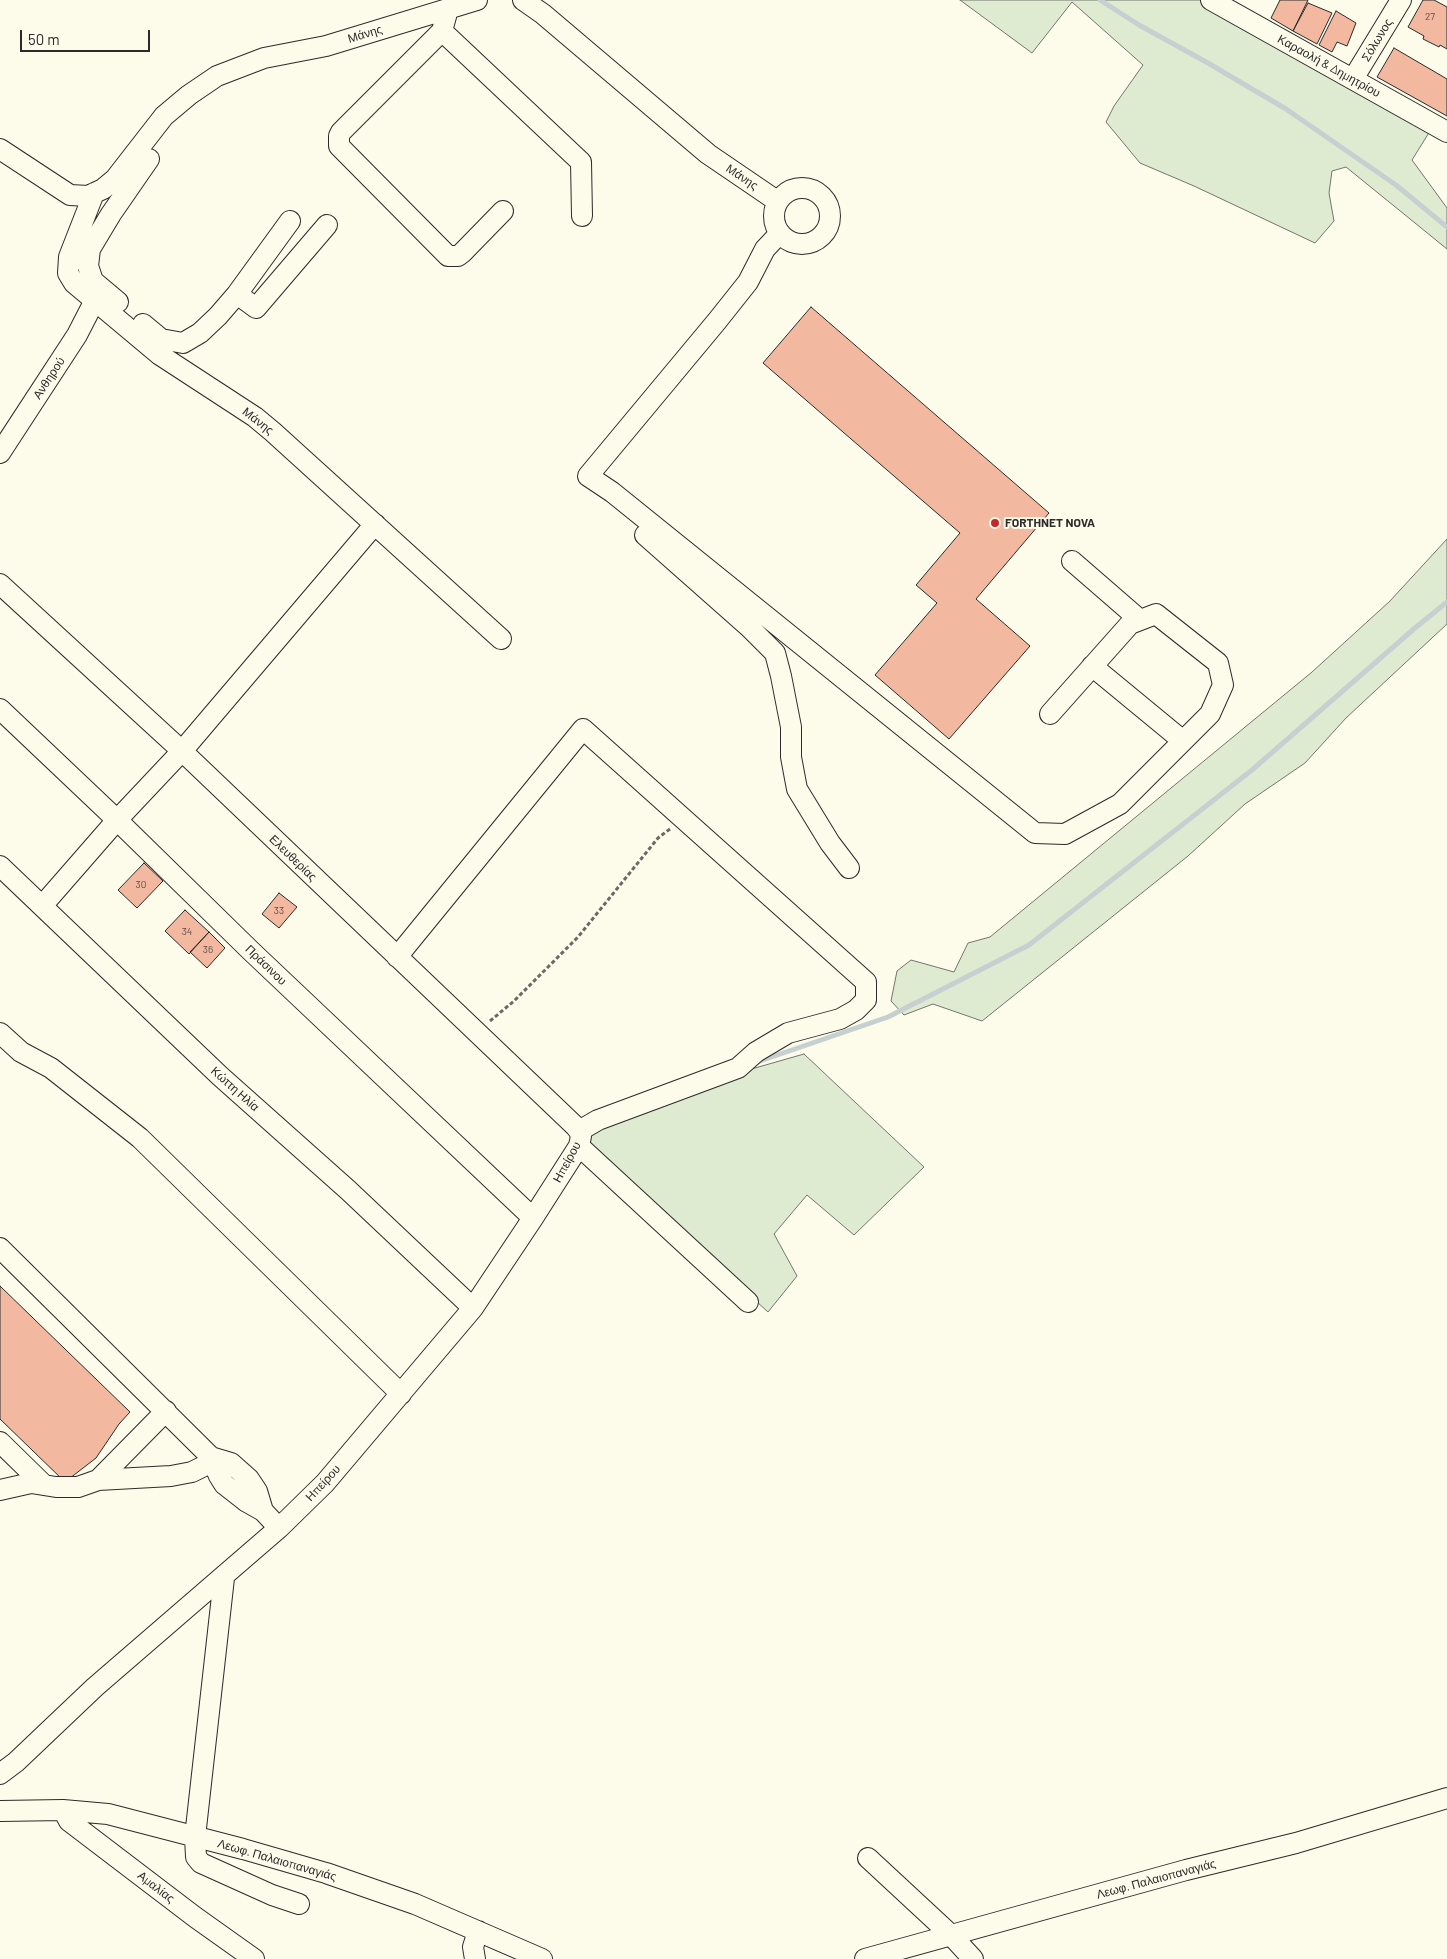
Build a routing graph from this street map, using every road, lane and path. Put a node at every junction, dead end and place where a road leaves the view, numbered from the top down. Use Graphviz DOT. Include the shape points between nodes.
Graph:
graph roads {
  1 [pos="477,0"];
  2 [pos="523,0"];
  3 [pos="1211,0"];
  4 [pos="1401,0"];
  5 [pos="448,9"];
  6 [pos="442,31"];
  7 [pos="1353,79"];
  8 [pos="1447,132"];
  9 [pos="0,149"];
  10 [pos="150,159"];
  11 [pos="94,194"];
  12 [pos="777,201"];
  13 [pos="504,211"];
  14 [pos="582,216"];
  15 [pos="290,221"];
  16 [pos="327,224"];
  17 [pos="780,234"];
  18 [pos="94,291"];
  19 [pos="237,294"];
  20 [pos="0,453"];
  21 [pos="588,476"];
  22 [pos="375,524"];
  23 [pos="1072,561"];
  24 [pos="0,584"];
  25 [pos="1140,620"];
  26 [pos="501,639"];
  27 [pos="1092,666"];
  28 [pos="0,709"];
  29 [pos="1050,714"];
  30 [pos="1183,741"];
  31 [pos="182,751"];
  32 [pos="682,818"];
  33 [pos="118,820"];
  34 [pos="0,866"];
  35 [pos="848,868"];
  36 [pos="42,906"];
  37 [pos="397,957"];
  38 [pos="476,1032"];
  39 [pos="0,1033"];
  40 [pos="580,1138"];
  41 [pos="534,1218"];
  42 [pos="0,1248"];
  43 [pos="748,1302"];
  44 [pos="473,1308"];
  45 [pos="401,1394"];
  46 [pos="166,1411"];
  47 [pos="0,1442"];
  48 [pos="212,1457"];
  49 [pos="98,1480"];
  50 [pos="44,1485"];
  51 [pos="0,1490"];
  52 [pos="279,1528"];
  53 [pos="224,1578"];
  54 [pos="0,1774"];
  55 [pos="1447,1798"];
  56 [pos="62,1810"];
  57 [pos="0,1811"];
  58 [pos="194,1837"];
  59 [pos="868,1858"];
  60 [pos="299,1904"];
  61 [pos="478,1931"];
  62 [pos="951,1935"];
  63 [pos="254,1959"];
  64 [pos="475,1959"];
  65 [pos="542,1959"];
  66 [pos="865,1959"];
  67 [pos="973,1959"];
  1 -- 5 [label="street, Μάνης"];
  2 -- 12 [label="street, Μάνης" via="708,154"];
  3 -- 7 [label="street, Καραολή & Δημητρίου"];
  4 -- 7 [label="street, Σόλωνος"];
  5 -- 6 [label="street"];
  5 -- 11 [label="street, Μάνης" via="326,46 264,58 217,76 164,116 115,179"];
  6 -- 13 [label="street" via="341,132 338,146 448,256 462,253"];
  6 -- 14 [label="street" via="581,162"];
  7 -- 8 [label="street, Καραολή & Δημητρίου"];
  9 -- 11 [label="street" via="70,195"];
  10 -- 18 [label="street" via="110,214 90,249 88,266"];
  11 -- 18 [label="street, Μάνης" via="68,266 74,284"];
  12 -- 17 [label="street" via="774,223"];
  12 -- 17 [label="street" via="789,190 804,187 819,192 829,204 831,218 827,231 817,240 804,244 791,242"];
  15 -- 19 [label="street"];
  16 -- 19 [label="street" via="256,308"];
  17 -- 21 [label="street" via="765,249 748,282"];
  18 -- 19 [label="street" via="161,339 183,343 200,333"];
  18 -- 20 [label="street, Ανθηρού" via="77,335"];
  18 -- 22 [label="street, Μάνης" via="160,355 255,418"];
  21 -- 30 [label="street" via="1035,833 1066,834 1120,804"];
  21 -- 35 [label="street" via="583,481 775,653 791,727 791,757 797,789"];
  22 -- 26 [label="street, Μάνης"];
  22 -- 31 [label="street"];
  23 -- 25 [label="street"];
  24 -- 31 [label="street, Ελευθερίας"];
  25 -- 27 [label="street" via="1130,624"];
  25 -- 30 [label="street" via="1156,614 1218,663 1223,685 1210,714"];
  27 -- 29 [label="street"];
  27 -- 30 [label="street"];
  28 -- 33 [label="street, Πράσινου"];
  31 -- 33 [label="street"];
  31 -- 37 [label="street, Ελευθερίας"];
  32 -- 37 [label="street" via="583,729"];
  32 -- 38 [label="path" via="658,838 578,937 514,1001"];
  32 -- 40 [label="street" via="866,982 866,1000 856,1010 840,1018 788,1033 756,1052 738,1068 598,1120"];
  33 -- 36 [label="street"];
  33 -- 41 [label="street, Πράσινου"];
  34 -- 36 [label="street, Κώττη Ηλία"];
  36 -- 44 [label="street, Κώττη Ηλία" via="220,1076"];
  37 -- 38 [label="street, Ελευθερίας"];
  38 -- 40 [label="street, Ελευθερίας"];
  39 -- 45 [label="street" via="21,1052 51,1068 140,1138"];
  40 -- 41 [label="street, Ηπείρου"];
  40 -- 43 [label="street, Ελευθερίας"];
  41 -- 44 [label="street, Ηπείρου"];
  42 -- 46 [label="street"];
  44 -- 45 [label="street, Ηπείρου"];
  45 -- 52 [label="street, Ηπείρου" via="325,1482"];
  46 -- 48 [label="street"];
  46 -- 49 [label="street"];
  47 -- 50 [label="street"];
  48 -- 49 [label="street" via="192,1472"];
  48 -- 52 [label="street" via="224,1484 263,1511"];
  49 -- 50 [label="street" via="78,1487"];
  50 -- 51 [label="street"];
  52 -- 53 [label="street, Ηπείρου"];
  53 -- 54 [label="street, Ηπείρου" via="95,1687"];
  53 -- 58 [label="street"];
  55 -- 62 [label="street, Λεωφ. Παλαιοπαναγιάς" via="1296,1843"];
  56 -- 57 [label="street, Λεωφ. Παλαιοπαναγιάς"];
  56 -- 58 [label="street, Λεωφ. Παλαιοπαναγιάς" via="108,1814"];
  56 -- 63 [label="street, Αμαλίας" via="69,1821"];
  58 -- 60 [label="street" via="196,1857 201,1864"];
  58 -- 61 [label="street, Λεωφ. Παλαιοπαναγιάς" via="326,1873"];
  59 -- 62 [label="street"];
  61 -- 64 [label="street" via="473,1947"];
  61 -- 65 [label="street, Λεωφ. Παλαιοπαναγιάς"];
  62 -- 66 [label="street, Λεωφ. Παλαιοπαναγιάς"];
  62 -- 67 [label="street"];
}
